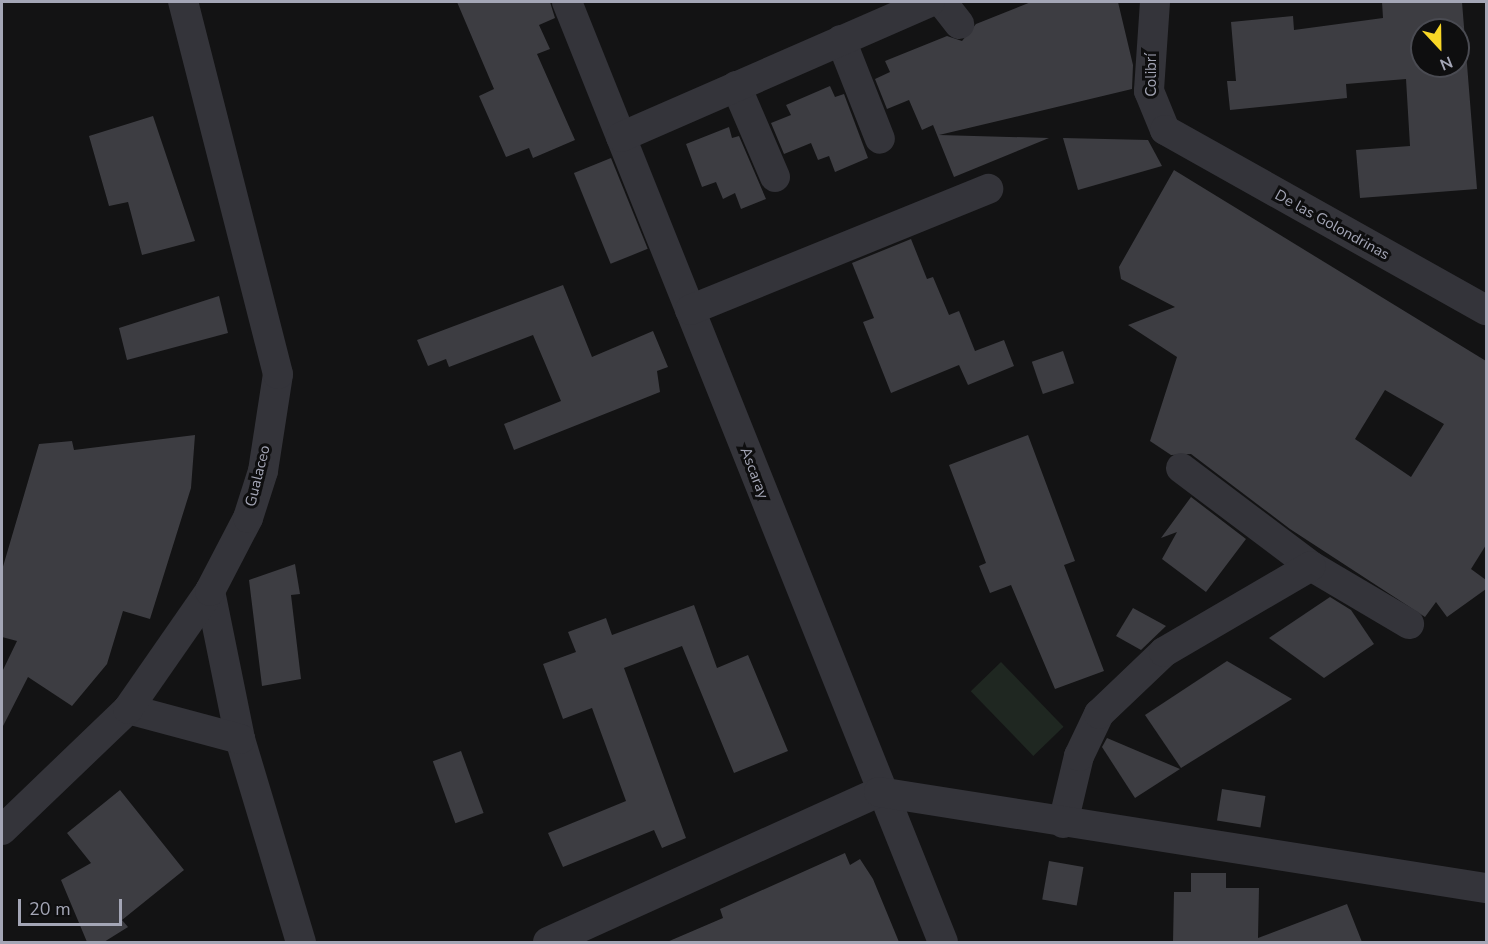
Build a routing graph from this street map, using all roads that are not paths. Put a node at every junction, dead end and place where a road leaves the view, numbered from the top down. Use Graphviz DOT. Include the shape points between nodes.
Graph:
graph roads {
  1 [pos="183,2"];
  2 [pos="567,2"];
  3 [pos="930,2"];
  4 [pos="1155,2"];
  5 [pos="841,40"];
  6 [pos="736,86"];
  7 [pos="621,137"];
  8 [pos="880,139"];
  9 [pos="1177,139"];
  10 [pos="775,177"];
  11 [pos="988,189"];
  12 [pos="690,310"];
  13 [pos="1486,310"];
  14 [pos="1181,468"];
  15 [pos="1311,566"];
  16 [pos="210,591"];
  17 [pos="1409,624"];
  18 [pos="128,709"];
  19 [pos="240,739"];
  20 [pos="879,792"];
  21 [pos="1063,823"];
  22 [pos="2,830"];
  23 [pos="1486,888"];
  24 [pos="301,942"];
  25 [pos="548,942"];
  26 [pos="943,942"];
  1 -- 16 [label="street, Gualaceo" via="278,374 257,490"];
  2 -- 7 [label="street, Ascaray"];
  3 -- 5 [label="street"];
  4 -- 9 [label="street, Colibrí" via="1149,91 1156,119"];
  5 -- 6 [label="street"];
  5 -- 8 [label="street"];
  6 -- 7 [label="street"];
  6 -- 10 [label="street"];
  7 -- 12 [label="street, Ascaray"];
  9 -- 13 [label="street, De las Golondrinas"];
  11 -- 12 [label="street"];
  12 -- 20 [label="street, Ascaray"];
  14 -- 15 [label="street"];
  15 -- 17 [label="street"];
  15 -- 21 [label="street" via="1164,652 1099,714 1079,756"];
  16 -- 18 [label="street, Gualaceo"];
  16 -- 19 [label="street"];
  18 -- 19 [label="street"];
  18 -- 22 [label="street, Gualaceo"];
  19 -- 24 [label="street"];
  20 -- 21 [label="street"];
  20 -- 25 [label="street"];
  20 -- 26 [label="street, Ascaray"];
  21 -- 23 [label="street"];
}
